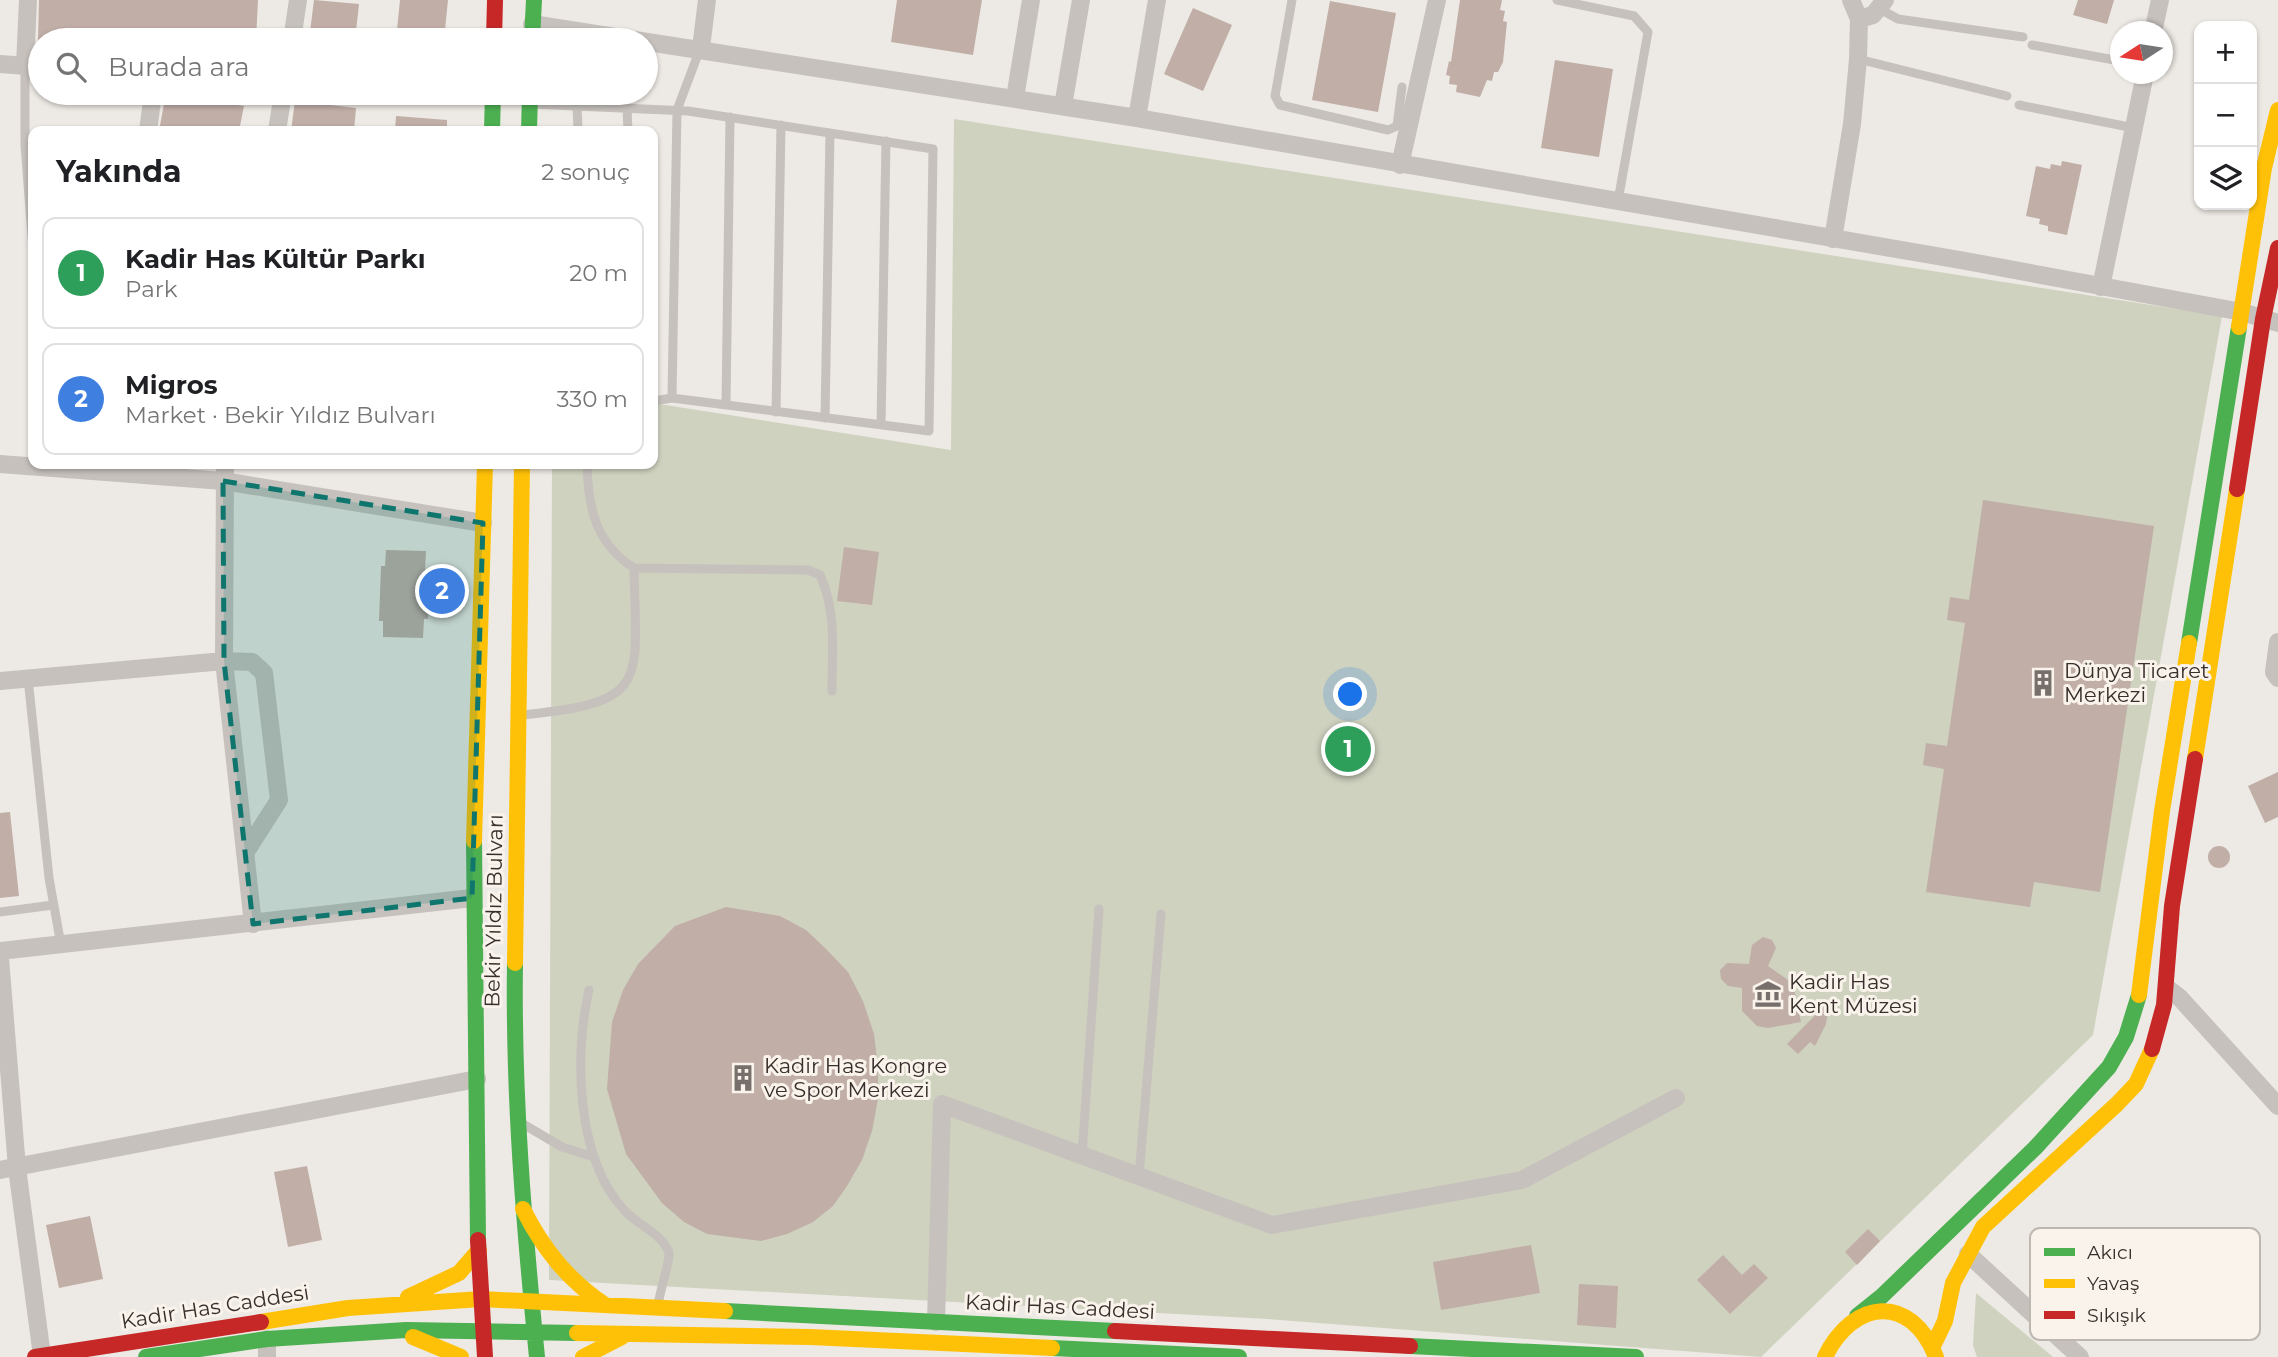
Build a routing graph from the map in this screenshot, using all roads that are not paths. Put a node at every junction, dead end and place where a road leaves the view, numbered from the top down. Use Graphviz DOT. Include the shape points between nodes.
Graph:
graph roads {
  1 [pos="27,0"];
  2 [pos="298,0"];
  3 [pos="495,0"];
  4 [pos="534,0"];
  5 [pos="707,0"];
  6 [pos="1031,0"];
  7 [pos="1082,0"];
  8 [pos="1157,0"];
  9 [pos="1292,0"];
  10 [pos="1437,0"];
  11 [pos="1558,0"];
  12 [pos="1851,0"];
  13 [pos="2160,0"];
  14 [pos="1882,5"];
  15 [pos="1859,19"];
  16 [pos="2156,21"];
  17 [pos="29,28"];
  18 [pos="294,28"];
  19 [pos="494,28"];
  20 [pos="532,28"];
  21 [pos="2023,37"];
  22 [pos="658,44"];
  23 [pos="2032,45"];
  24 [pos="701,48"];
  25 [pos="1858,59"];
  26 [pos="2110,59"];
  27 [pos="0,64"];
  28 [pos="28,67"];
  29 [pos="2143,84"];
  30 [pos="1402,86"];
  31 [pos="2007,96"];
  32 [pos="1015,98"];
  33 [pos="29,105"];
  34 [pos="151,105"];
  35 [pos="281,105"];
  36 [pos="492,105"];
  37 [pos="530,105"];
  38 [pos="570,105"];
  39 [pos="2019,105"];
  40 [pos="577,106"];
  41 [pos="1063,106"];
  42 [pos="627,108"];
  43 [pos="677,110"];
  44 [pos="2278,110"];
  45 [pos="730,117"];
  46 [pos="1137,118"];
  47 [pos="781,125"];
  48 [pos="149,126"];
  49 [pos="277,126"];
  50 [pos="492,126"];
  51 [pos="529,126"];
  52 [pos="578,126"];
  53 [pos="628,126"];
  54 [pos="2134,128"];
  55 [pos="830,133"];
  56 [pos="886,141"];
  57 [pos="1401,165"];
  58 [pos="28,184"];
  59 [pos="1618,201"];
  60 [pos="1833,239"];
  61 [pos="2278,248"];
  62 [pos="2101,287"];
  63 [pos="2242,312"];
  64 [pos="2271,321"];
  65 [pos="673,398"];
  66 [pos="658,400"];
  67 [pos="726,405"];
  68 [pos="776,412"];
  69 [pos="825,418"];
  70 [pos="881,425"];
  71 [pos="0,464"];
  72 [pos="28,465"];
  73 [pos="124,469"];
  74 [pos="485,469"];
  75 [pos="522,469"];
  76 [pos="587,469"];
  77 [pos="224,473"];
  78 [pos="483,523"];
  79 [pos="634,568"];
  80 [pos="2278,642"];
  81 [pos="224,661"];
  82 [pos="29,678"];
  83 [pos="2278,678"];
  84 [pos="0,681"];
  85 [pos="832,691"];
  86 [pos="517,716"];
  87 [pos="245,853"];
  88 [pos="472,898"];
  89 [pos="53,905"];
  90 [pos="1099,909"];
  91 [pos="0,912"];
  92 [pos="1161,914"];
  93 [pos="253,924"];
  94 [pos="61,945"];
  95 [pos="0,951"];
  96 [pos="0,958"];
  97 [pos="2167,988"];
  98 [pos="589,990"];
  99 [pos="477,1079"];
  100 [pos="1675,1098"];
  101 [pos="2278,1105"];
  102 [pos="516,1121"];
  103 [pos="1082,1155"];
  104 [pos="594,1157"];
  105 [pos="9,1169"];
  106 [pos="1139,1176"];
  107 [pos="522,1208"];
  108 [pos="479,1250"];
  109 [pos="1968,1254"];
  110 [pos="481,1299"];
  111 [pos="530,1301"];
  112 [pos="385,1305"];
  113 [pos="605,1305"];
  114 [pos="657,1308"];
  115 [pos="2030,1311"];
  116 [pos="1857,1316"];
  117 [pos="936,1322"];
  118 [pos="388,1331"];
  119 [pos="483,1332"];
  120 [pos="535,1332"];
  121 [pos="636,1334"];
  122 [pos="869,1339"];
  123 [pos="2062,1340"];
  124 [pos="267,1348"];
  125 [pos="1828,1349"];
  126 [pos="1936,1353"];
  127 [pos="38,1356"];
  128 [pos="146,1357"];
  129 [pos="461,1357"];
  130 [pos="485,1357"];
  131 [pos="537,1357"];
  132 [pos="583,1357"];
  133 [pos="879,1357"];
  134 [pos="1239,1357"];
  135 [pos="1636,1357"];
  136 [pos="1814,1357"];
  137 [pos="2080,1357"];
  1 -- 17 [label="street"];
  2 -- 18 [label="street"];
  3 -- 19 [label="street"];
  4 -- 20 [label="street"];
  5 -- 24 [label="street"];
  6 -- 32 [label="street"];
  7 -- 41 [label="street"];
  8 -- 46 [label="street"];
  9 -- 30 [label="lane" via="1275,96 1280,105 1388,130 1397,126"];
  10 -- 57 [label="street"];
  11 -- 59 [label="lane" via="1634,16 1648,32"];
  12 -- 15 [label="street"];
  13 -- 16 [label="street"];
  14 -- 15 [label="street"];
  14 -- 21 [label="lane" via="1898,19"];
  15 -- 25 [label="street"];
  22 -- 24 [label="street"];
  23 -- 26 [label="lane"];
  24 -- 32 [label="street"];
  24 -- 43 [label="lane"];
  25 -- 31 [label="lane"];
  25 -- 60 [label="street"];
  27 -- 28 [label="street"];
  29 -- 54 [label="street"];
  32 -- 41 [label="street"];
  33 -- 58 [label="lane"];
  34 -- 48 [label="street"];
  35 -- 49 [label="street"];
  36 -- 50 [label="street"];
  37 -- 51 [label="street"];
  38 -- 40 [label="lane"];
  39 -- 54 [label="lane"];
  40 -- 42 [label="lane"];
  40 -- 52 [label="lane"];
  41 -- 46 [label="street"];
  42 -- 43 [label="lane"];
  42 -- 53 [label="lane"];
  43 -- 45 [label="lane"];
  43 -- 65 [label="lane"];
  44 -- 63 [label="street" via="2264,168"];
  45 -- 47 [label="lane"];
  45 -- 67 [label="lane"];
  46 -- 57 [label="street"];
  47 -- 55 [label="lane"];
  47 -- 68 [label="lane"];
  54 -- 62 [label="street"];
  55 -- 56 [label="lane"];
  55 -- 69 [label="lane"];
  56 -- 70 [label="lane"];
  56 -- 70 [label="lane" via="933,149 929,431"];
  57 -- 59 [label="street"];
  59 -- 60 [label="street"];
  60 -- 62 [label="street"];
  61 -- 64 [label="street"];
  62 -- 63 [label="street"];
  63 -- 64 [label="street"];
  63 -- 116 [label="street" via="2162,811 2144,972 2126,1037 2109,1067 2035,1148"];
  64 -- 97 [label="street" via="2172,906"];
  65 -- 66 [label="lane"];
  65 -- 67 [label="lane"];
  67 -- 68 [label="lane"];
  68 -- 69 [label="lane"];
  69 -- 70 [label="lane"];
  71 -- 72 [label="street"];
  73 -- 77 [label="street"];
  74 -- 78 [label="street, Bekir Yıldız Bulvarı"];
  75 -- 86 [label="street, Bekir Yıldız Bulvarı"];
  76 -- 79 [label="lane" via="590,504 599,531 614,552"];
  77 -- 78 [label="street"];
  77 -- 81 [label="street"];
  78 -- 88 [label="street, Bekir Yıldız Bulvarı"];
  79 -- 85 [label="lane" via="808,570 820,575 829,593 832,617"];
  79 -- 86 [label="lane" via="636,653 632,674 621,690 580,709"];
  80 -- 83 [label="street" via="2274,672"];
  81 -- 82 [label="street"];
  81 -- 87 [label="street"];
  81 -- 87 [label="street" via="252,662 264,673 279,800"];
  82 -- 84 [label="street"];
  82 -- 89 [label="lane"];
  86 -- 102 [label="street, Bekir Yıldız Bulvarı"];
  87 -- 93 [label="street"];
  88 -- 93 [label="street"];
  88 -- 99 [label="street, Bekir Yıldız Bulvarı"];
  89 -- 91 [label="lane"];
  89 -- 94 [label="lane"];
  90 -- 103 [label="lane"];
  92 -- 106 [label="lane"];
  93 -- 94 [label="street"];
  94 -- 95 [label="street"];
  96 -- 105 [label="street"];
  97 -- 101 [label="street"];
  97 -- 109 [label="street" via="2151,1055 2136,1084 1983,1227"];
  98 -- 104 [label="lane" via="581,1062"];
  99 -- 105 [label="street"];
  99 -- 108 [label="street, Bekir Yıldız Bulvarı"];
  100 -- 106 [label="street" via="1522,1180 1272,1225"];
  102 -- 104 [label="lane" via="562,1147"];
  102 -- 107 [label="street, Bekir Yıldız Bulvarı"];
  103 -- 106 [label="street"];
  103 -- 117 [label="street" via="942,1104"];
  104 -- 114 [label="lane" via="618,1203 667,1248 669,1261"];
  105 -- 127 [label="street"];
  107 -- 111 [label="street, Bekir Yıldız Bulvarı"];
  107 -- 113 [label="street" via="559,1268"];
  108 -- 110 [label="street, Bekir Yıldız Bulvarı"];
  108 -- 112 [label="street" via="459,1273 442,1283"];
  109 -- 115 [label="street"];
  109 -- 126 [label="street" via="1953,1283"];
  110 -- 111 [label="street, Kadir Has Caddesi"];
  110 -- 112 [label="street, Kadir Has Caddesi"];
  110 -- 119 [label="street, Bekir Yıldız Bulvarı"];
  111 -- 113 [label="street, Kadir Has Caddesi"];
  111 -- 120 [label="street, Bekir Yıldız Bulvarı"];
  112 -- 127 [label="street, Kadir Has Caddesi"];
  113 -- 114 [label="street, Kadir Has Caddesi"];
  114 -- 117 [label="street, Kadir Has Caddesi"];
  116 -- 125 [label="street" via="1841,1326"];
  116 -- 126 [label="street" via="1875,1310 1894,1312 1918,1325"];
  117 -- 135 [label="street, Kadir Has Caddesi"];
  118 -- 119 [label="street, Kadir Has Caddesi"];
  118 -- 124 [label="street, Kadir Has Caddesi"];
  118 -- 129 [label="street"];
  119 -- 120 [label="street, Kadir Has Caddesi"];
  119 -- 130 [label="street, Bekir Yıldız Bulvarı"];
  120 -- 121 [label="street, Kadir Has Caddesi"];
  120 -- 131 [label="street, Bekir Yıldız Bulvarı"];
  121 -- 122 [label="street, Kadir Has Caddesi"];
  121 -- 132 [label="street" via="603,1344"];
  122 -- 133 [label="street"];
  122 -- 134 [label="street, Kadir Has Caddesi"];
  123 -- 137 [label="street"];
  124 -- 128 [label="street, Kadir Has Caddesi"];
  125 -- 136 [label="street"];
}
